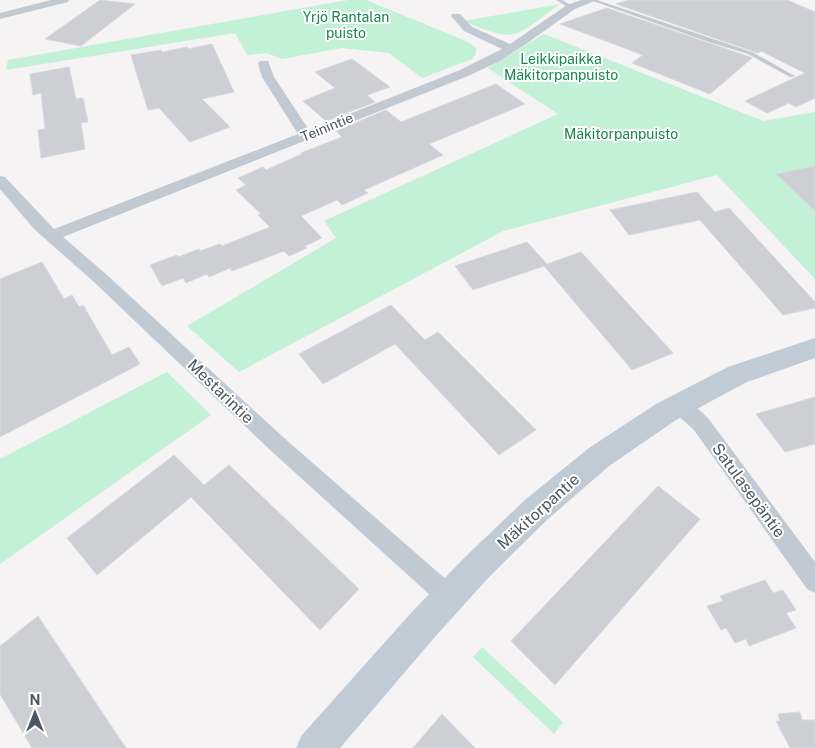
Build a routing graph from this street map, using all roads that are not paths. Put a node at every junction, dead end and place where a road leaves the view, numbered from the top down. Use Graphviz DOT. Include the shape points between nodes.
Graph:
graph roads {
  1 [pos="64,0"];
  2 [pos="558,0"];
  3 [pos="592,0"];
  4 [pos="571,7"];
  5 [pos="0,16"];
  6 [pos="456,16"];
  7 [pos="510,49"];
  8 [pos="264,64"];
  9 [pos="792,76"];
  10 [pos="306,136"];
  11 [pos="0,180"];
  12 [pos="52,236"];
  13 [pos="815,348"];
  14 [pos="678,403"];
  15 [pos="815,582"];
  16 [pos="449,597"];
  17 [pos="315,748"];
  1 -- 5 [label="street"];
  2 -- 4 [label="lane"];
  3 -- 4 [label="street, Teinintie"];
  3 -- 9 [label="lane" via="750,53"];
  4 -- 7 [label="street, Teinintie"];
  6 -- 7 [label="street" via="468,29"];
  7 -- 10 [label="street, Teinintie" via="464,73"];
  8 -- 10 [label="street" via="268,78"];
  10 -- 12 [label="street, Teinintie"];
  11 -- 12 [label="street, Mestarintie"];
  12 -- 16 [label="street, Mestarintie" via="276,444"];
  13 -- 14 [label="street, Mäkitorpantie" via="753,367"];
  14 -- 15 [label="street, Satulasepäntie" via="712,438"];
  14 -- 16 [label="street, Mäkitorpantie" via="626,436 539,506"];
  16 -- 17 [label="street, Mäkitorpantie"];
}
